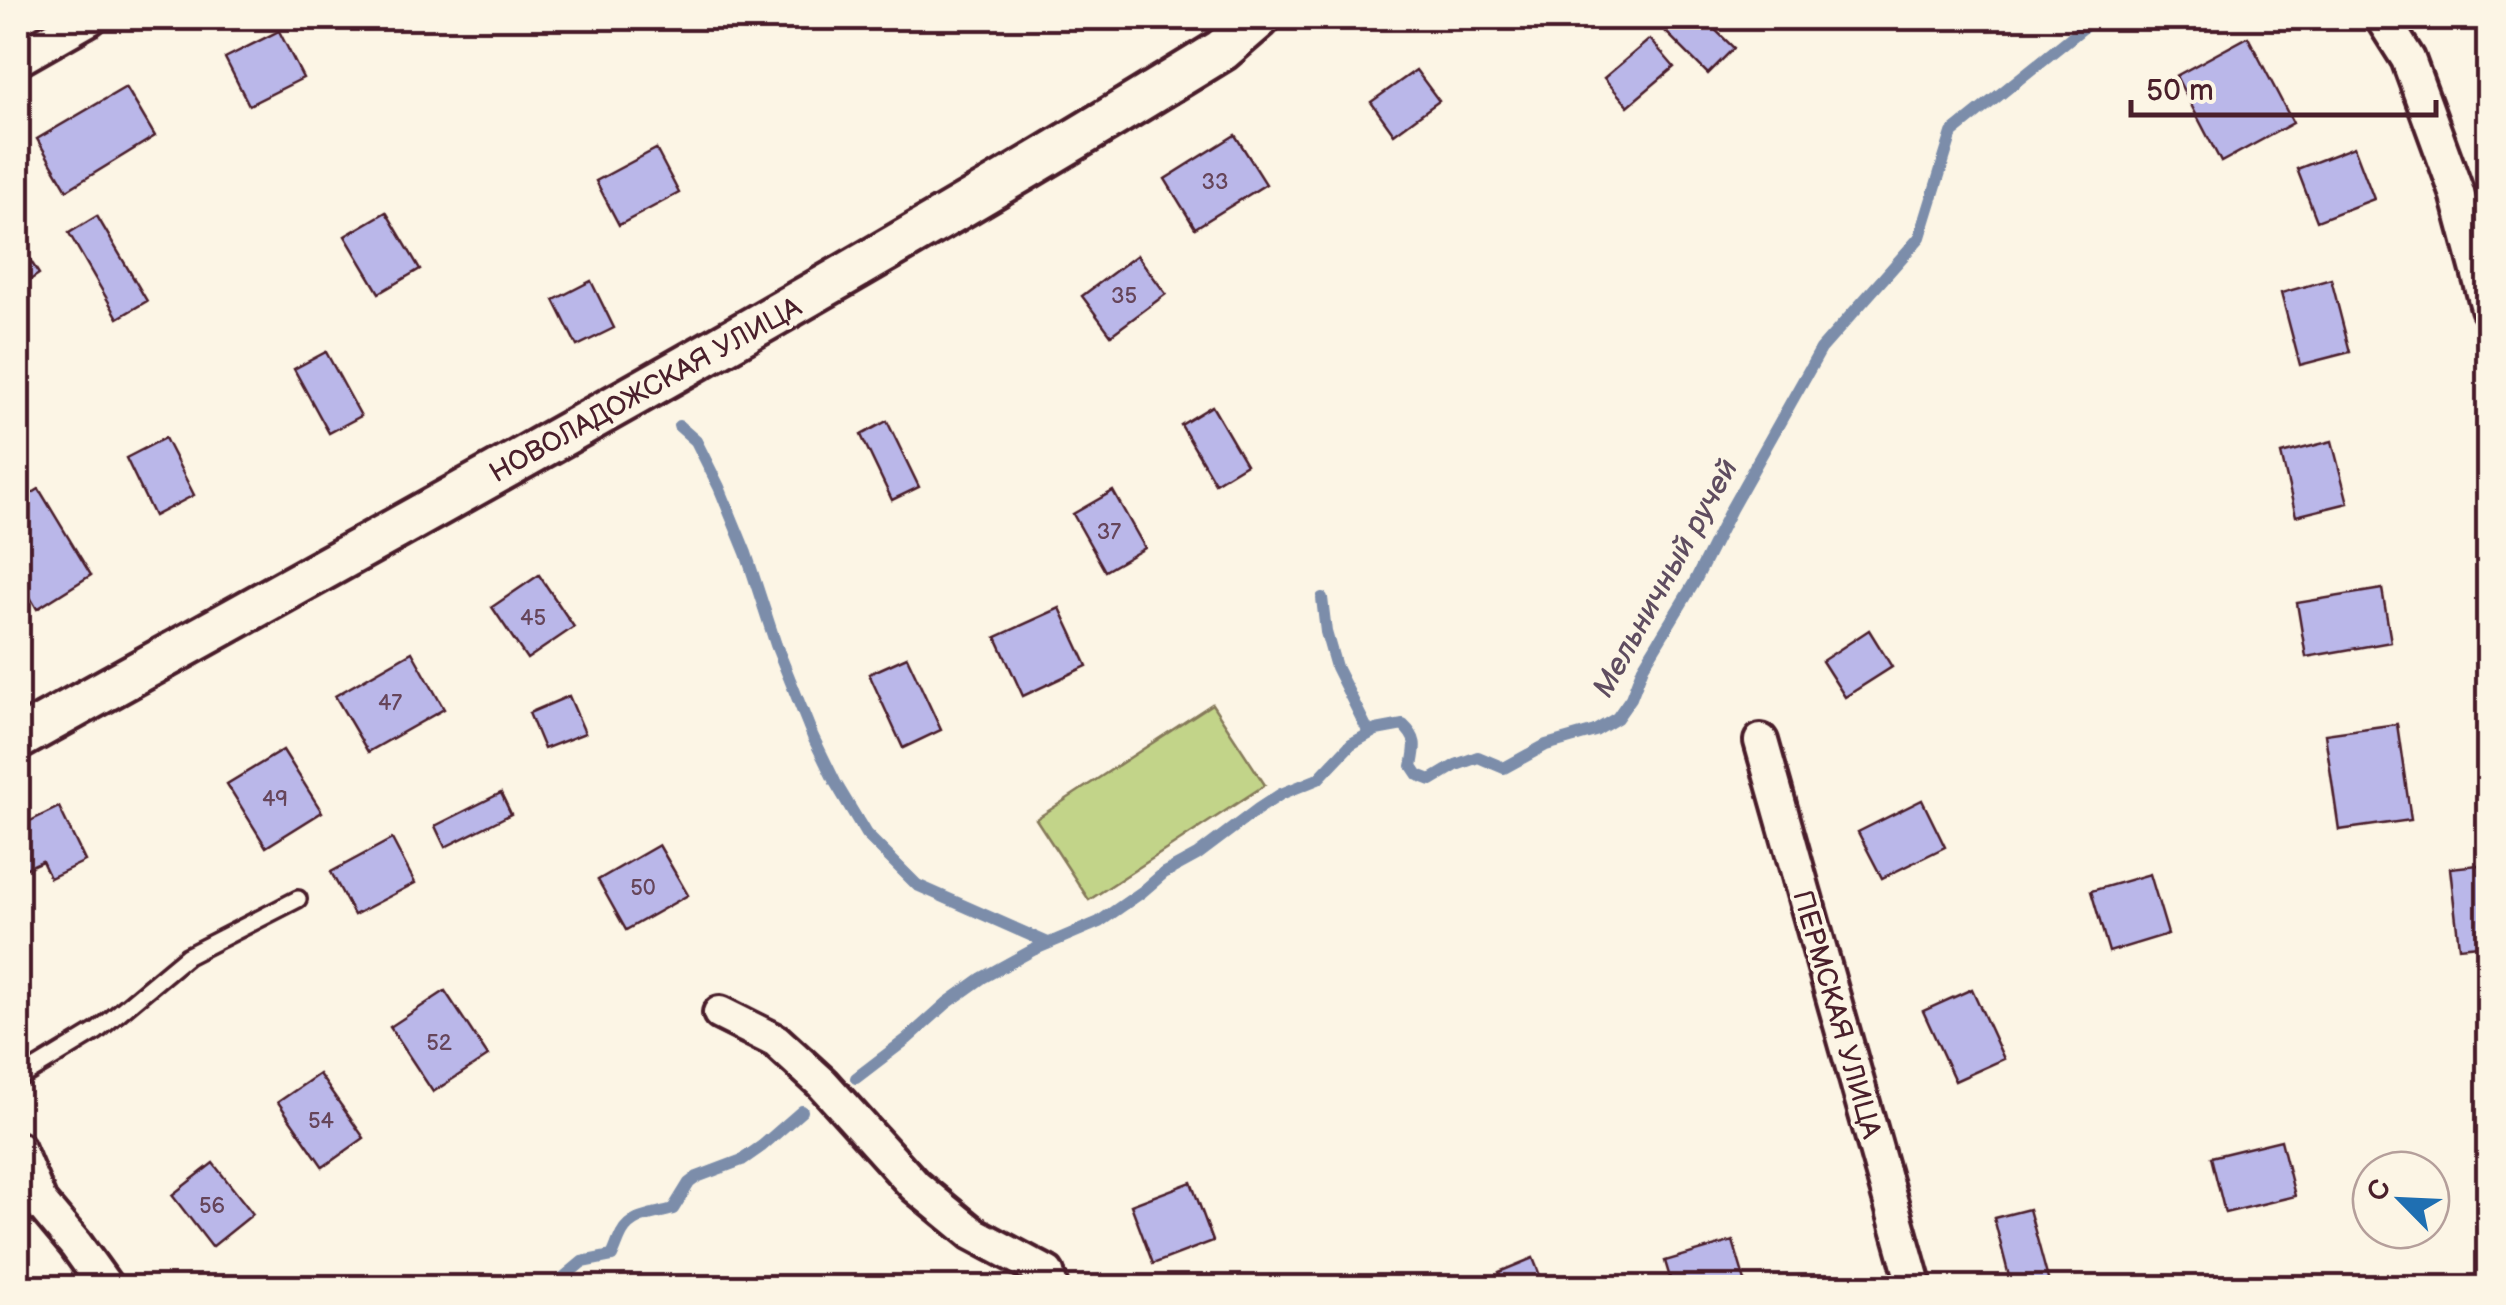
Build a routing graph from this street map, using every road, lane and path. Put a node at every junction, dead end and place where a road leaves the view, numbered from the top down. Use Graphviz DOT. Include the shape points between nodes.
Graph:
graph roads {
  1 [pos="90,18"];
  2 [pos="1259,18"];
  3 [pos="2382,18"];
  4 [pos="18,59"];
  5 [pos="2488,308"];
  6 [pos="18,739"];
  7 [pos="1762,740"];
  8 [pos="298,899"];
  9 [pos="720,1013"];
  10 [pos="18,1079"];
  11 [pos="18,1148"];
  12 [pos="107,1288"];
  13 [pos="1051,1288"];
  14 [pos="1915,1288"];
  1 -- 4 [label="street"];
  2 -- 6 [label="street, НОВОЛАДОЖСКАЯ УЛИЦА" via="1222,50 930,227"];
  3 -- 5 [label="street" via="2408,59 2457,192"];
  7 -- 14 [label="street, ПЕРМСКАЯ УЛИЦА"];
  8 -- 10 [label="lane" via="186,956 97,1031"];
  9 -- 13 [label="street" via="776,1041 916,1186 972,1233 1047,1273"];
  11 -- 12 [label="street" via="40,1202"];
}
